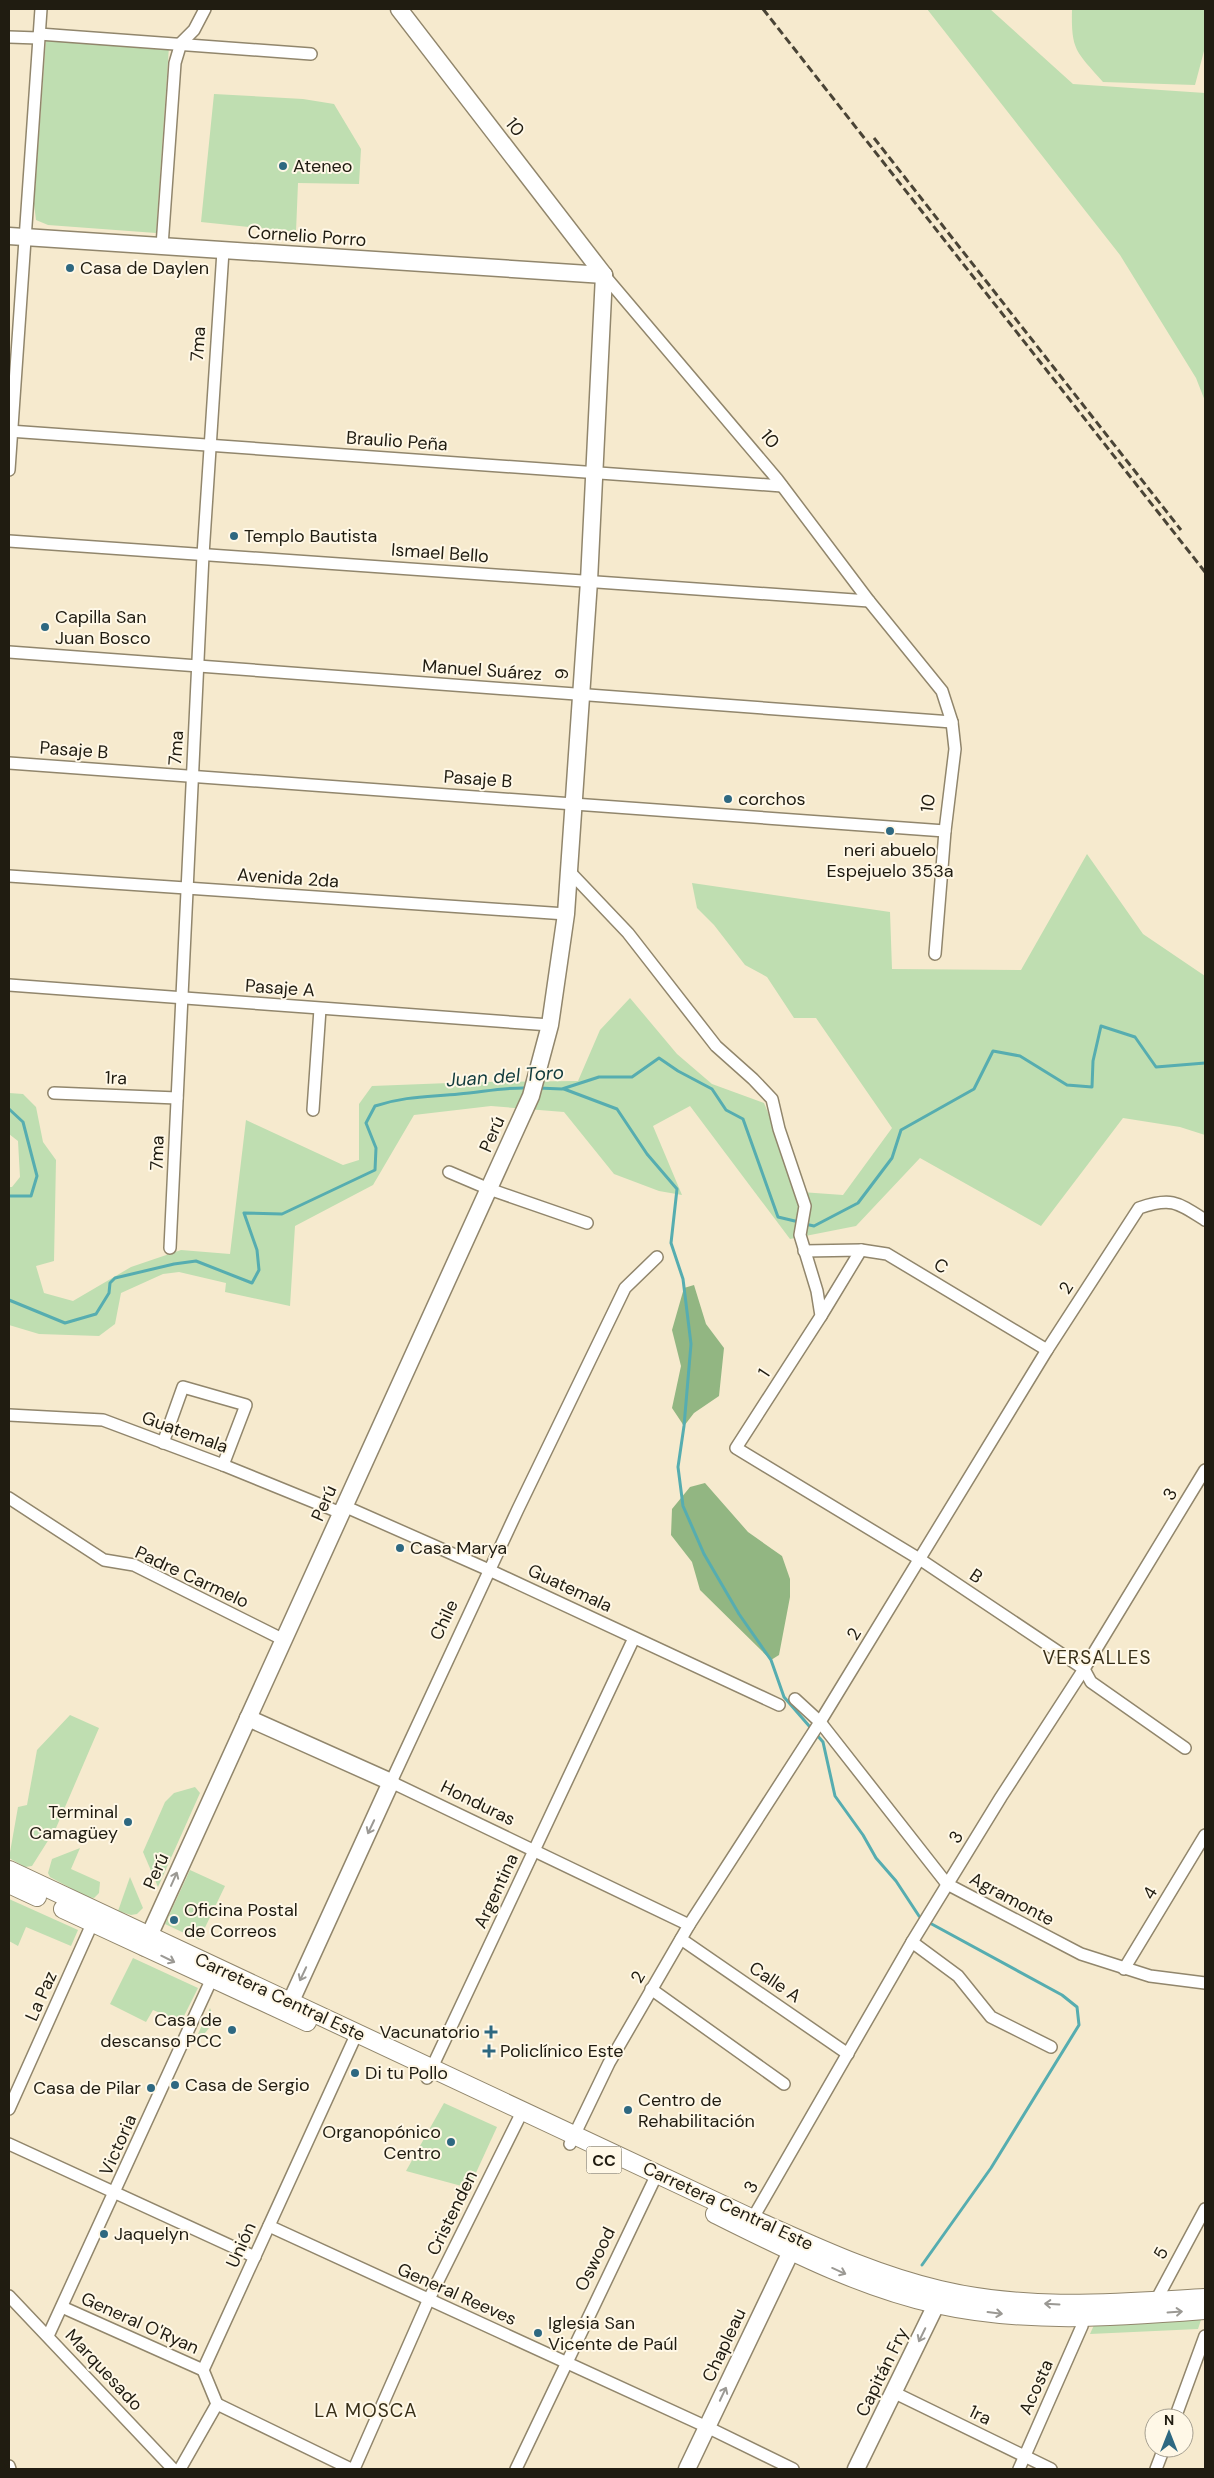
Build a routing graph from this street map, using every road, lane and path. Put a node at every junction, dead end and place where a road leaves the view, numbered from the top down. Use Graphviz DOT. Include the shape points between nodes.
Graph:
graph roads {
  1 [pos="41,9"];
  2 [pos="206,9"];
  3 [pos="399,9"];
  4 [pos="38,36"];
  5 [pos="9,37"];
  6 [pos="180,43"];
  7 [pos="311,54"];
  8 [pos="9,236"];
  9 [pos="26,237"];
  10 [pos="162,246"];
  11 [pos="223,251"];
  12 [pos="604,275"];
  13 [pos="10,432"];
  14 [pos="209,446"];
  15 [pos="9,470"];
  16 [pos="595,471"];
  17 [pos="782,486"];
  18 [pos="9,541"];
  19 [pos="203,555"];
  20 [pos="589,581"];
  21 [pos="869,602"];
  22 [pos="9,652"];
  23 [pos="198,666"];
  24 [pos="581,694"];
  25 [pos="952,722"];
  26 [pos="9,763"];
  27 [pos="191,777"];
  28 [pos="572,804"];
  29 [pos="945,831"];
  30 [pos="569,871"];
  31 [pos="9,876"];
  32 [pos="187,889"];
  33 [pos="566,914"];
  34 [pos="935,954"];
  35 [pos="9,985"];
  36 [pos="182,999"];
  37 [pos="320,1009"];
  38 [pos="550,1025"];
  39 [pos="538,1073"];
  40 [pos="54,1093"];
  41 [pos="177,1098"];
  42 [pos="312,1110"];
  43 [pos="448,1172"];
  44 [pos="489,1189"];
  45 [pos="1205,1220"];
  46 [pos="587,1223"];
  47 [pos="170,1248"];
  48 [pos="861,1250"];
  49 [pos="804,1251"];
  50 [pos="657,1257"];
  51 [pos="821,1316"];
  52 [pos="1047,1350"];
  53 [pos="9,1415"];
  54 [pos="163,1443"];
  55 [pos="736,1448"];
  56 [pos="223,1465"];
  57 [pos="1205,1470"];
  58 [pos="9,1498"];
  59 [pos="343,1510"];
  60 [pos="920,1560"];
  61 [pos="489,1570"];
  62 [pos="634,1638"];
  63 [pos="284,1640"];
  64 [pos="1084,1669"];
  65 [pos="795,1698"];
  66 [pos="779,1706"];
  67 [pos="248,1718"];
  68 [pos="820,1722"];
  69 [pos="1185,1748"];
  70 [pos="391,1782"];
  71 [pos="1205,1836"];
  72 [pos="533,1852"];
  73 [pos="9,1870"];
  74 [pos="9,1884"];
  75 [pos="947,1884"];
  76 [pos="92,1924"];
  77 [pos="689,1925"];
  78 [pos="149,1936"];
  79 [pos="681,1939"];
  80 [pos="912,1942"];
  81 [pos="1124,1969"];
  82 [pos="215,1973"];
  83 [pos="1205,1983"];
  84 [pos="652,1989"];
  85 [pos="288,2007"];
  86 [pos="354,2038"];
  87 [pos="1050,2047"];
  88 [pos="848,2054"];
  89 [pos="429,2073"];
  90 [pos="784,2084"];
  91 [pos="9,2109"];
  92 [pos="521,2114"];
  93 [pos="572,2139"];
  94 [pos="9,2144"];
  95 [pos="654,2178"];
  96 [pos="116,2192"];
  97 [pos="1205,2209"];
  98 [pos="750,2224"];
  99 [pos="268,2226"];
  100 [pos="794,2244"];
  101 [pos="255,2257"];
  102 [pos="9,2296"];
  103 [pos="938,2297"];
  104 [pos="1205,2298"];
  105 [pos="428,2301"];
  106 [pos="62,2307"];
  107 [pos="1152,2308"];
  108 [pos="1205,2310"];
  109 [pos="1085,2311"];
  110 [pos="48,2336"];
  111 [pos="1205,2336"];
  112 [pos="566,2362"];
  113 [pos="203,2370"];
  114 [pos="893,2392"];
  115 [pos="218,2404"];
  116 [pos="1179,2408"];
  117 [pos="707,2427"];
  118 [pos="1025,2456"];
  119 [pos="174,2469"];
  120 [pos="180,2469"];
  121 [pos="352,2469"];
  122 [pos="516,2469"];
  123 [pos="687,2469"];
  124 [pos="794,2469"];
  125 [pos="856,2469"];
  126 [pos="1018,2469"];
  127 [pos="1051,2469"];
  1 -- 4 [label="street"];
  2 -- 6 [label="street" via="194,30"];
  3 -- 12 [label="street, 10"];
  4 -- 5 [label="street"];
  4 -- 6 [label="street"];
  4 -- 9 [label="street"];
  6 -- 7 [label="street"];
  6 -- 10 [label="street"];
  8 -- 9 [label="street, Cornelio Porro"];
  9 -- 10 [label="street, Cornelio Porro"];
  9 -- 13 [label="street"];
  10 -- 11 [label="street, Cornelio Porro"];
  11 -- 12 [label="street, Cornelio Porro"];
  11 -- 14 [label="street, 7ma"];
  12 -- 16 [label="street, 9"];
  12 -- 17 [label="street, 10"];
  13 -- 14 [label="street, Braulio Peña"];
  13 -- 15 [label="street"];
  14 -- 16 [label="street, Braulio Peña"];
  14 -- 19 [label="street, 7ma"];
  16 -- 17 [label="street, Braulio Peña"];
  16 -- 20 [label="street, 9"];
  17 -- 21 [label="street, 10"];
  18 -- 19 [label="street, Ismael Bello"];
  19 -- 20 [label="street, Ismael Bello"];
  19 -- 23 [label="street, 7ma"];
  20 -- 21 [label="street, Ismael Bello"];
  20 -- 24 [label="street, 9"];
  21 -- 25 [label="street, 10" via="942,691"];
  22 -- 23 [label="street, Manuel Suárez"];
  23 -- 24 [label="street, Manuel Suárez"];
  23 -- 27 [label="street, 7ma"];
  24 -- 25 [label="street, Manuel Suárez"];
  24 -- 28 [label="street, 9"];
  25 -- 29 [label="street, 10" via="955,749"];
  26 -- 27 [label="street, Pasaje B"];
  27 -- 28 [label="street, Pasaje B"];
  27 -- 32 [label="street, 7ma"];
  28 -- 29 [label="street, Pasaje B"];
  28 -- 30 [label="street, 9"];
  29 -- 34 [label="street, 10"];
  30 -- 33 [label="street, 9"];
  30 -- 49 [label="street" via="628,933 716,1046 772,1099 805,1206 800,1228"];
  31 -- 32 [label="street, Avenida 2da"];
  32 -- 33 [label="street, Avenida 2da"];
  32 -- 36 [label="street, 7ma"];
  33 -- 38 [label="street, 9"];
  35 -- 36 [label="street, Pasaje A"];
  36 -- 37 [label="street, Pasaje A"];
  36 -- 41 [label="street, 7ma"];
  37 -- 38 [label="street, Pasaje A"];
  37 -- 42 [label="street"];
  38 -- 39 [label="street, 9"];
  39 -- 44 [label="street, Perú" via="531,1096"];
  40 -- 41 [label="street, 1ra"];
  41 -- 47 [label="street, 7ma"];
  43 -- 44 [label="street"];
  44 -- 46 [label="street"];
  44 -- 59 [label="street, Perú"];
  45 -- 52 [label="street, 2" via="1182,1206 1161,1200 1139,1208"];
  48 -- 49 [label="street, C"];
  48 -- 51 [label="street, 1"];
  48 -- 52 [label="street, C" via="887,1254"];
  49 -- 51 [label="street"];
  50 -- 61 [label="street, Chile" via="625,1288"];
  51 -- 55 [label="street, 1"];
  52 -- 60 [label="street, 2"];
  53 -- 54 [label="street, Guatemala" via="103,1420"];
  54 -- 56 [label="street, Guatemala"];
  54 -- 56 [label="street" via="183,1387 246,1405"];
  55 -- 60 [label="street, B"];
  56 -- 59 [label="street, Guatemala"];
  57 -- 64 [label="street, 3"];
  58 -- 63 [label="street, Padre Carmelo" via="104,1560 134,1565"];
  59 -- 61 [label="street, Guatemala"];
  59 -- 63 [label="street, Perú"];
  60 -- 64 [label="street, B"];
  60 -- 68 [label="street, 2"];
  61 -- 62 [label="street, Guatemala"];
  61 -- 70 [label="street, Chile"];
  62 -- 66 [label="street, Guatemala"];
  62 -- 72 [label="street, Argentina"];
  63 -- 67 [label="street, Perú"];
  64 -- 69 [label="street, B" via="1091,1682"];
  64 -- 75 [label="street, 3"];
  65 -- 68 [label="street, Agramonte"];
  67 -- 70 [label="street, Honduras"];
  78 -- 67 [label="street, Perú, one-way"];
  68 -- 75 [label="street, Agramonte"];
  68 -- 77 [label="street, 2"];
  70 -- 72 [label="street, Honduras"];
  70 -- 85 [label="street, Chile, one-way"];
  71 -- 81 [label="street, 4"];
  72 -- 77 [label="street, Honduras"];
  72 -- 89 [label="street, Argentina"];
  73 -- 78 [label="main road, Carretera Central Este / CC"];
  74 -- 76 [label="main road, Carretera Central Este / CC"];
  75 -- 80 [label="street, 3"];
  75 -- 81 [label="street, Agramonte" via="1081,1954"];
  76 -- 78 [label="main road, Carretera Central Este / CC"];
  76 -- 91 [label="street, La Paz"];
  77 -- 79 [label="street, 2"];
  78 -- 82 [label="main road, Carretera Central Este / CC"];
  79 -- 84 [label="street, 2"];
  79 -- 88 [label="street, Calle A"];
  80 -- 87 [label="street" via="958,1976 991,2017"];
  80 -- 88 [label="street, 3"];
  81 -- 83 [label="street, Agramonte"];
  82 -- 85 [label="main road, Carretera Central Este / CC"];
  82 -- 96 [label="street, Victoria"];
  84 -- 90 [label="street"];
  84 -- 93 [label="street, 2" via="609,2063"];
  85 -- 86 [label="main road, Carretera Central Este / CC"];
  86 -- 89 [label="main road, Carretera Central Este / CC"];
  86 -- 99 [label="street, Unión"];
  88 -- 98 [label="street, 3"];
  89 -- 92 [label="main road, Carretera Central Este / CC"];
  92 -- 93 [label="main road, Carretera Central Este / CC"];
  92 -- 105 [label="street, Cristenden"];
  93 -- 95 [label="main road, Carretera Central Este / CC"];
  94 -- 96 [label="street"];
  95 -- 98 [label="main road, Carretera Central Este / CC"];
  95 -- 112 [label="street, Oswood"];
  96 -- 101 [label="street"];
  96 -- 106 [label="street, Victoria"];
  97 -- 107 [label="street, 5"];
  98 -- 100 [label="main road, Carretera Central Este / CC"];
  99 -- 101 [label="street, Unión"];
  99 -- 105 [label="street, General Reeves"];
  100 -- 103 [label="main road, Carretera Central Este / CC" via="857,2280"];
  117 -- 100 [label="street, Chapleau, one-way"];
  101 -- 113 [label="street, Unión"];
  102 -- 110 [label="street, Marquesado"];
  103 -- 109 [label="main road, Carretera Central Este / CC" via="1022,2316"];
  103 -- 114 [label="street, Capitán Fry, one-way"];
  104 -- 107 [label="main road, Carretera Central Este / CC"];
  105 -- 112 [label="street, General Reeves"];
  105 -- 121 [label="street, Cristenden"];
  106 -- 110 [label="street, Victoria"];
  106 -- 113 [label="street, General O'Ryan"];
  107 -- 108 [label="main road, Carretera Central Este / CC, one-way"];
  107 -- 109 [label="main road, Carretera Central Este / CC"];
  109 -- 118 [label="street, Acosta"];
  110 -- 119 [label="street, Marquesado"];
  111 -- 116 [label="street"];
  112 -- 117 [label="street, General Reeves"];
  112 -- 122 [label="street, Oswood"];
  113 -- 115 [label="street"];
  114 -- 118 [label="street, 1ra"];
  114 -- 125 [label="street, Capitán Fry"];
  115 -- 120 [label="street"];
  115 -- 121 [label="street"];
  117 -- 123 [label="street, Chapleau"];
  117 -- 124 [label="street, General Reeves"];
  118 -- 126 [label="street, Acosta"];
  118 -- 127 [label="street, 1ra"];
}
